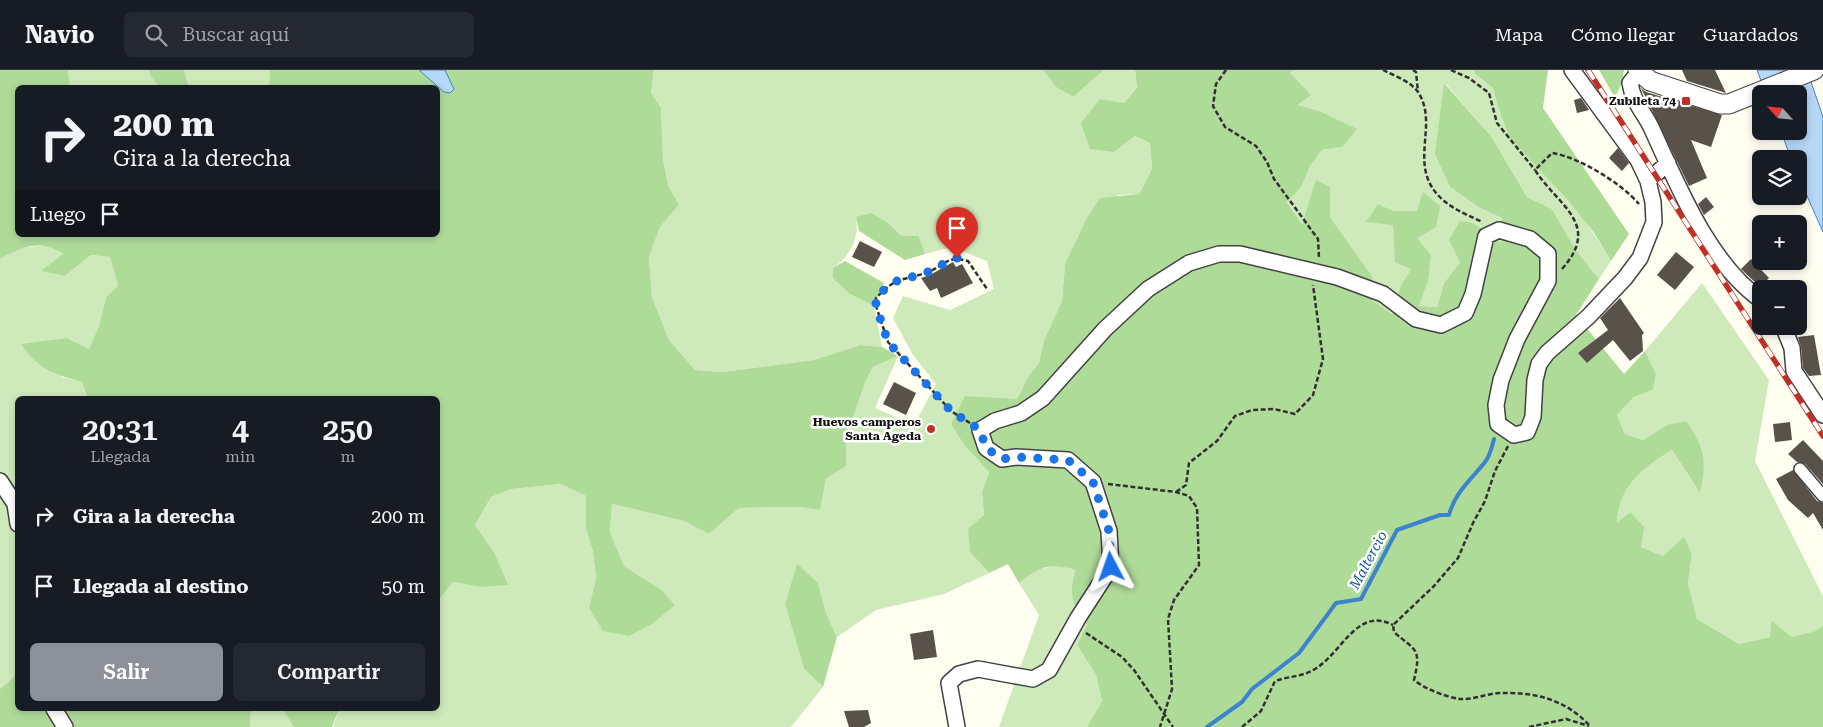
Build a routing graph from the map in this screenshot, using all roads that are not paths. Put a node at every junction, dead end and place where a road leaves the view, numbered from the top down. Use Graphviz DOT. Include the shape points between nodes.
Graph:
graph roads {
  1 [pos="1572,70"];
  2 [pos="1814,70"];
  3 [pos="1638,71"];
  4 [pos="1668,163"];
  5 [pos="1648,181"];
  6 [pos="1752,293"];
  7 [pos="1787,335"];
  8 [pos="1823,415"];
  9 [pos="1800,470"];
  10 [pos="0,481"];
  11 [pos="1823,496"];
  12 [pos="15,504"];
  13 [pos="55,711"];
  14 [pos="65,727"];
  15 [pos="956,727"];
  1 -- 5 [label="street" via="1638,160"];
  2 -- 3 [label="street" via="1729,104 1720,104 1650,81"];
  3 -- 4 [label="street" via="1630,83 1632,98"];
  4 -- 5 [label="street"];
  4 -- 6 [label="street" via="1691,212 1725,264"];
  5 -- 15 [label="street" via="1654,222 1640,258 1588,317 1539,364 1533,417 1527,432 1514,435 1498,424 1496,405 1501,380 1517,339 1548,281 1548,254 1530,239 1499,230 1486,236 1473,294 1465,313 1441,325 1416,319 1383,294 1316,272 1240,254 1219,254 1189,263 1148,289 1043,398 1021,413 994,421 980,430 986,448 1002,459 1068,460 1093,482 1109,531 1111,567 1049,670 1033,679 978,669 959,674 949,683"];
  7 -- 8 [label="street" via="1794,371"];
  9 -- 11 [label="street"];
  10 -- 12 [label="street"];
  13 -- 14 [label="street"];
}
